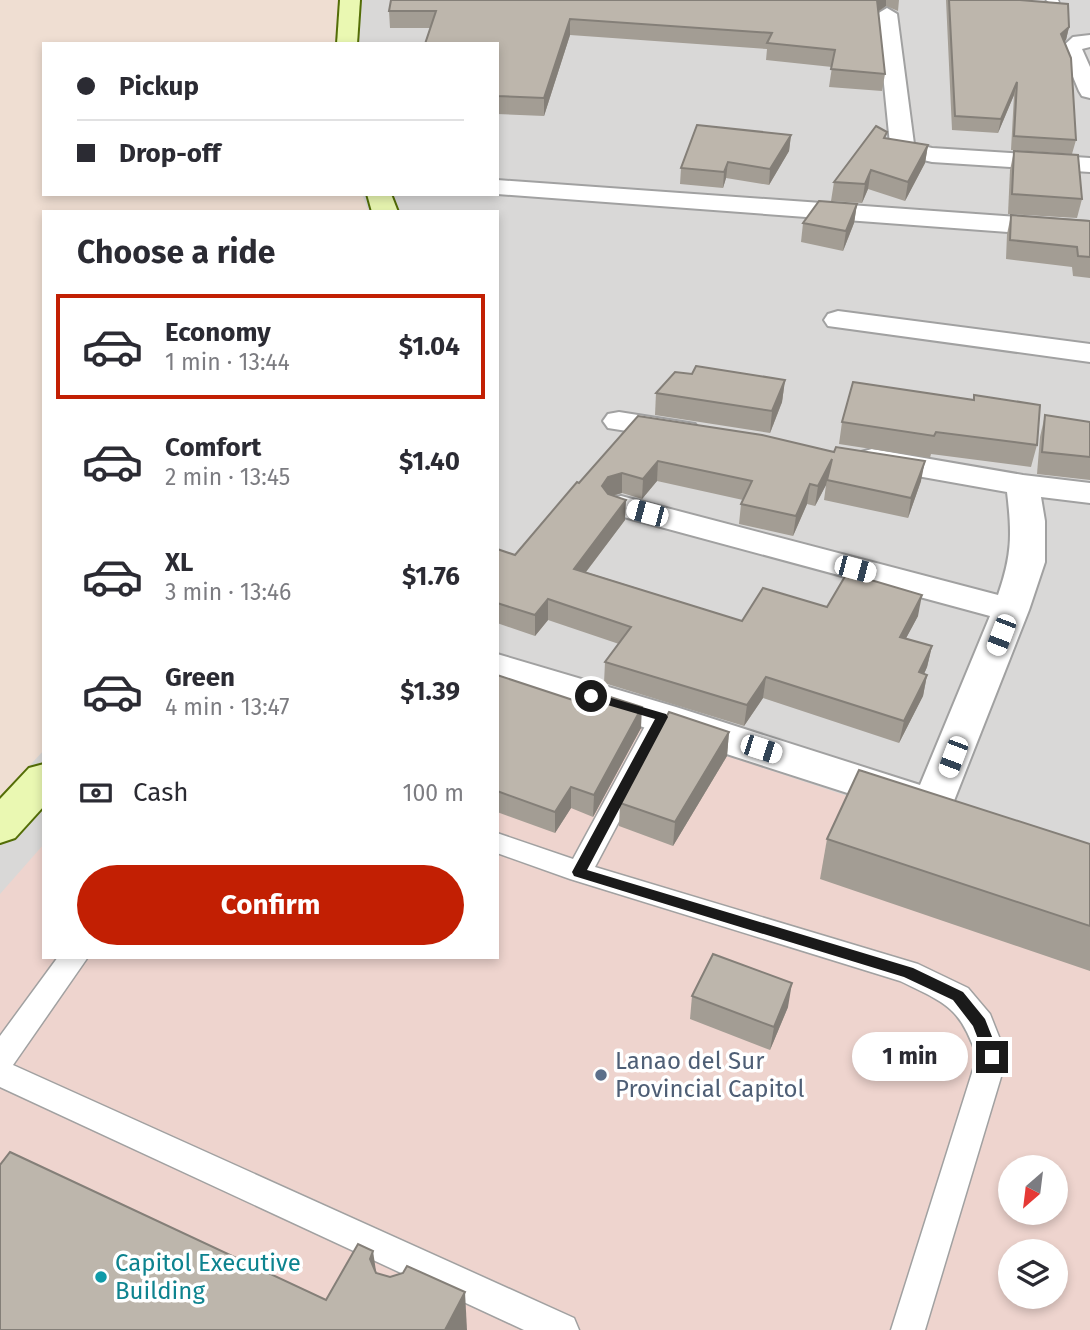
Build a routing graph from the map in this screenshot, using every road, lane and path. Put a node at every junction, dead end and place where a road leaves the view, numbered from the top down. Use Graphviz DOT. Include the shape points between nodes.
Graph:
graph roads {
  1 [pos="350,0"];
  2 [pos="887,14"];
  3 [pos="1090,41"];
  4 [pos="347,42"];
  5 [pos="1090,91"];
  6 [pos="1090,165"];
  7 [pos="499,187"];
  8 [pos="1090,230"];
  9 [pos="838,320"];
  10 [pos="1090,353"];
  11 [pos="619,421"];
  12 [pos="710,435"];
  13 [pos="840,454"];
  14 [pos="1023,485"];
  15 [pos="1090,493"];
  16 [pos="621,506"];
  17 [pos="1011,610"];
  18 [pos="499,668"];
  19 [pos="662,717"];
  20 [pos="42,781"];
  21 [pos="933,805"];
  22 [pos="972,818"];
  23 [pos="0,827"];
  24 [pos="499,844"];
  25 [pos="579,872"];
  26 [pos="73,959"];
  27 [pos="0,1059"];
  28 [pos="0,1073"];
  29 [pos="562,1330"];
  30 [pos="908,1330"];
  1 -- 4 [label="main road"];
  2 -- 6 [label="street" via="906,149 932,155"];
  3 -- 5 [label="street" via="1071,48"];
  7 -- 8 [label="street"];
  9 -- 10 [label="street"];
  11 -- 12 [label="street"];
  13 -- 14 [label="street"];
  14 -- 15 [label="street"];
  14 -- 17 [label="street" via="1027,562"];
  16 -- 17 [label="street"];
  17 -- 21 [label="street"];
  18 -- 19 [label="street"];
  19 -- 21 [label="street"];
  19 -- 25 [label="lane"];
  20 -- 23 [label="main road"];
  21 -- 22 [label="street"];
  24 -- 25 [label="lane"];
  25 -- 30 [label="lane" via="908,972 958,996 979,1023 992,1057"];
  26 -- 27 [label="lane"];
  28 -- 29 [label="lane" via="407,1275"];
}
